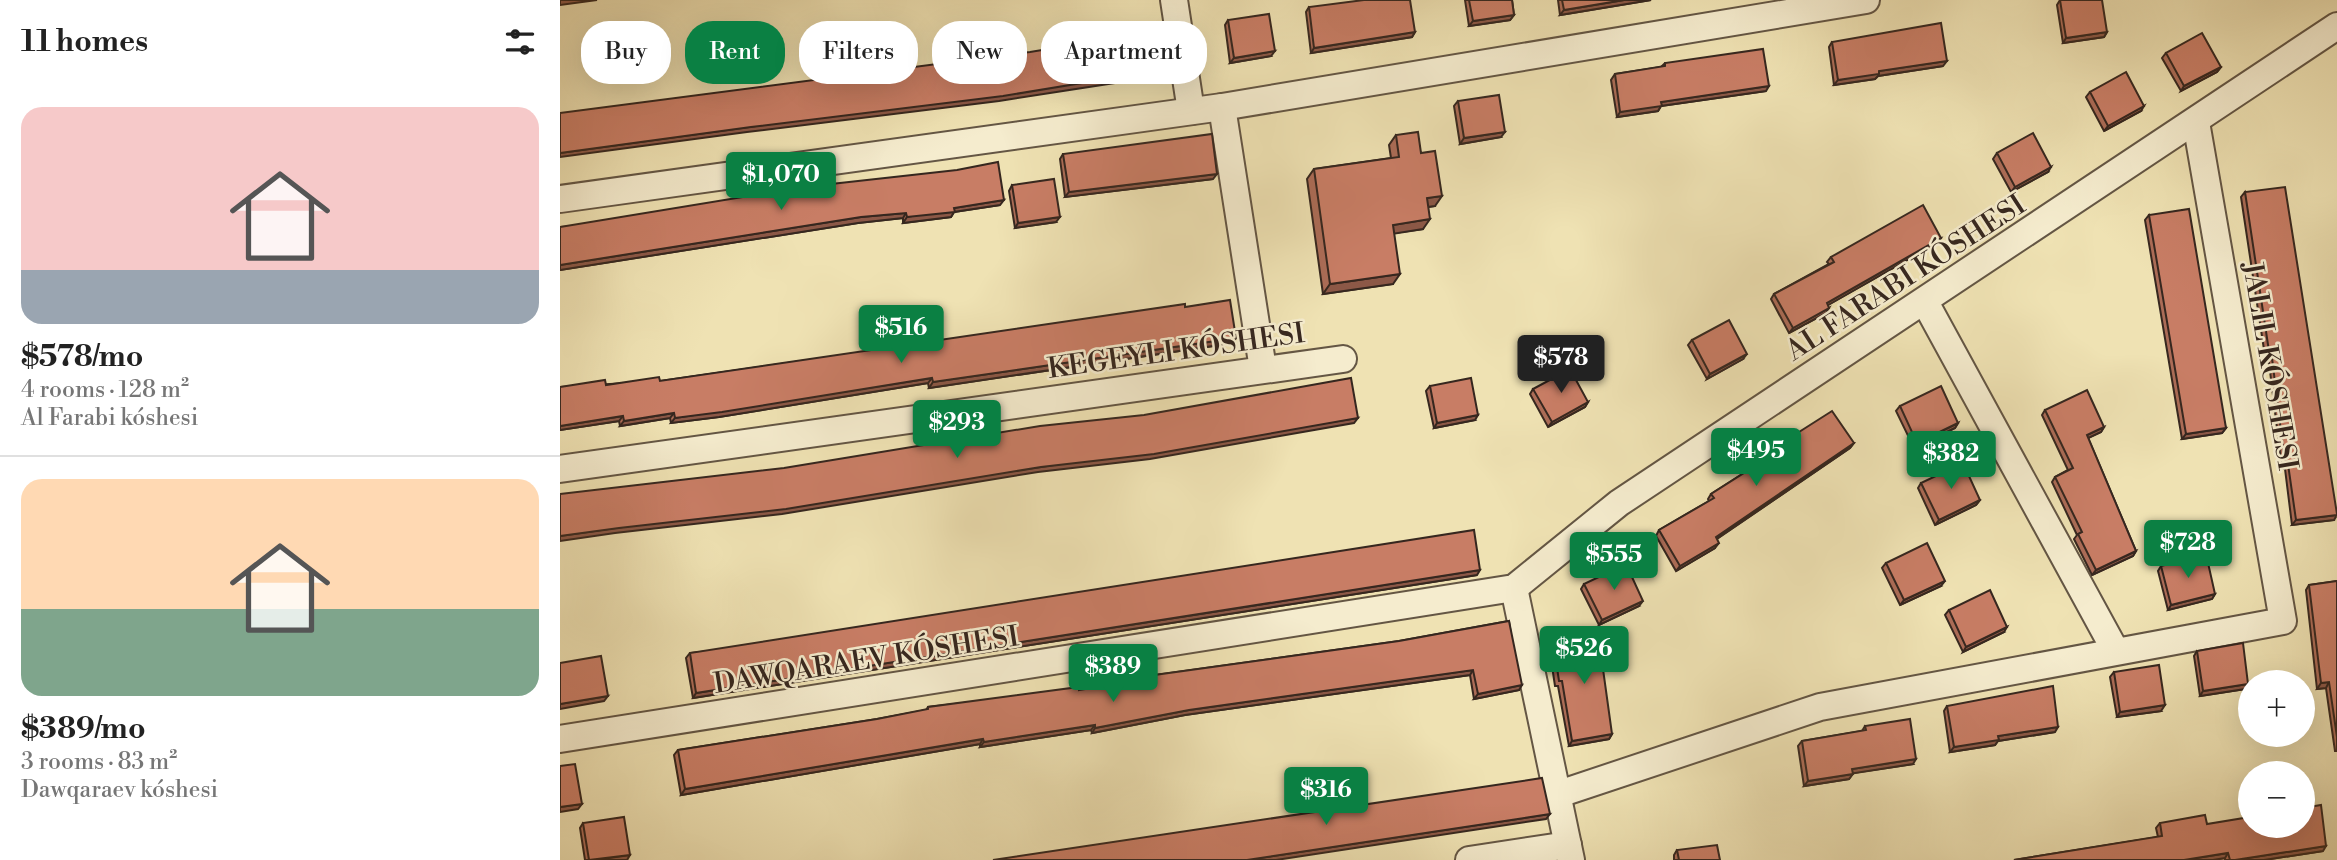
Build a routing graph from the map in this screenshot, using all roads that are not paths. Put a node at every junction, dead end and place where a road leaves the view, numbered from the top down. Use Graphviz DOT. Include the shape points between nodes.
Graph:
graph roads {
  1 [pos="1174,0"];
  2 [pos="1866,0"];
  3 [pos="2337,26"];
  4 [pos="1222,107"];
  5 [pos="1191,111"];
  6 [pos="2196,122"];
  7 [pos="560,199"];
  8 [pos="1925,302"];
  9 [pos="1343,359"];
  10 [pos="1263,369"];
  11 [pos="560,469"];
  12 [pos="1514,588"];
  13 [pos="2115,650"];
  14 [pos="560,739"];
  15 [pos="1559,794"];
  16 [pos="1570,853"];
  17 [pos="1469,860"];
  1 -- 5 [label="street"];
  2 -- 4 [label="street"];
  3 -- 6 [label="street, AL FARABI KÓSHESI"];
  4 -- 5 [label="street"];
  4 -- 10 [label="street"];
  5 -- 7 [label="street"];
  6 -- 8 [label="street, AL FARABI KÓSHESI"];
  6 -- 13 [label="street, JALIL KÓSHESI" via="2283,621"];
  8 -- 12 [label="street, AL FARABI KÓSHESI" via="1619,503"];
  8 -- 13 [label="street"];
  9 -- 10 [label="street, KEGEYLI KÓSHESI"];
  10 -- 11 [label="street, KEGEYLI KÓSHESI"];
  12 -- 14 [label="street, DAWQARAEV KÓSHESI"];
  12 -- 15 [label="street"];
  13 -- 15 [label="street" via="1820,707"];
  15 -- 16 [label="street"];
  16 -- 17 [label="street"];
}
